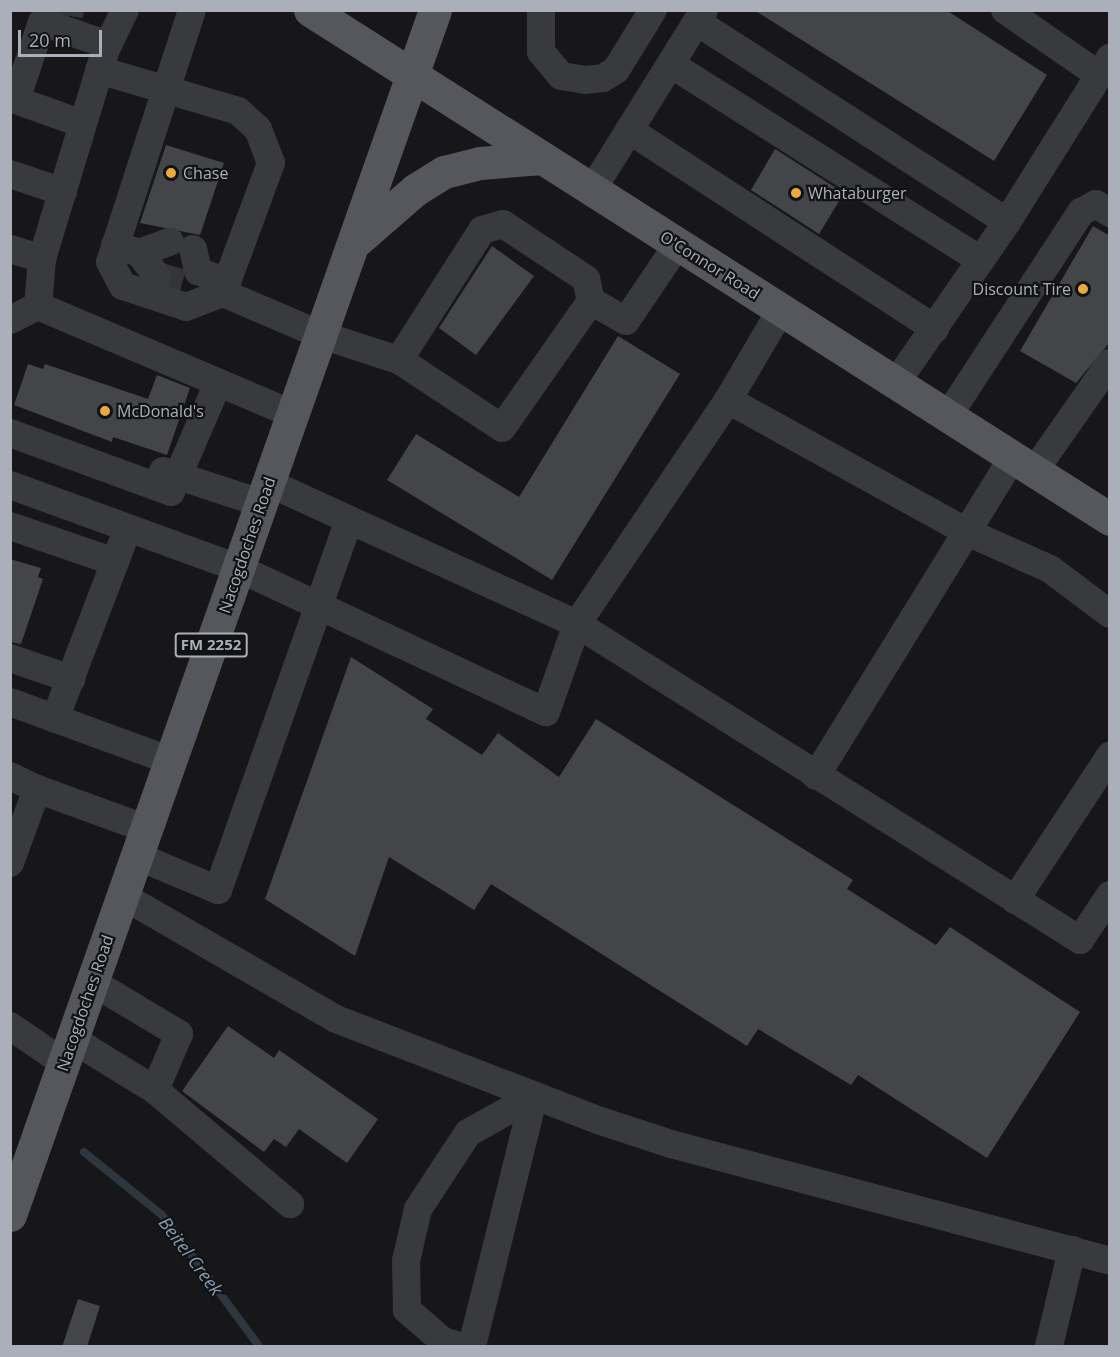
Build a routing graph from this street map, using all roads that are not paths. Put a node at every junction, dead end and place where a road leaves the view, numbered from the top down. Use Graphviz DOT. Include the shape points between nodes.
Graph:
graph roads {
  1 [pos="124,10"];
  2 [pos="192,10"];
  3 [pos="310,10"];
  4 [pos="435,10"];
  5 [pos="541,10"];
  6 [pos="653,10"];
  7 [pos="1005,10"];
  8 [pos="701,16"];
  9 [pos="55,20"];
  10 [pos="104,57"];
  11 [pos="672,65"];
  12 [pos="1104,67"];
  13 [pos="412,76"];
  14 [pos="166,89"];
  15 [pos="13,99"];
  16 [pos="83,124"];
  17 [pos="629,130"];
  18 [pos="542,158"];
  19 [pos="10,174"];
  20 [pos="592,190"];
  21 [pos="63,192"];
  22 [pos="1110,213"];
  23 [pos="1007,222"];
  24 [pos="353,244"];
  25 [pos="678,244"];
  26 [pos="10,249"];
  27 [pos="42,259"];
  28 [pos="981,260"];
  29 [pos="167,261"];
  30 [pos="225,287"];
  31 [pos="591,301"];
  32 [pos="781,310"];
  33 [pos="19,321"];
  34 [pos="935,329"];
  35 [pos="321,335"];
  36 [pos="399,360"];
  37 [pos="1110,363"];
  38 [pos="218,383"];
  39 [pos="896,383"];
  40 [pos="728,400"];
  41 [pos="10,412"];
  42 [pos="293,414"];
  43 [pos="948,416"];
  44 [pos="10,433"];
  45 [pos="1024,463"];
  46 [pos="180,477"];
  47 [pos="10,485"];
  48 [pos="265,493"];
  49 [pos="1110,519"];
  50 [pos="349,521"];
  51 [pos="10,526"];
  52 [pos="128,528"];
  53 [pos="967,532"];
  54 [pos="115,562"];
  55 [pos="238,568"];
  56 [pos="317,603"];
  57 [pos="1110,614"];
  58 [pos="577,624"];
  59 [pos="10,658"];
  60 [pos="70,679"];
  61 [pos="10,702"];
  62 [pos="55,719"];
  63 [pos="1110,756"];
  64 [pos="171,761"];
  65 [pos="10,776"];
  66 [pos="816,776"];
  67 [pos="37,789"];
  68 [pos="142,843"];
  69 [pos="10,863"];
  70 [pos="1110,895"];
  71 [pos="123,896"];
  72 [pos="1015,900"];
  73 [pos="93,982"];
  74 [pos="10,1026"];
  75 [pos="68,1051"];
  76 [pos="155,1090"];
  77 [pos="534,1096"];
  78 [pos="290,1204"];
  79 [pos="10,1215"];
  80 [pos="1072,1250"];
  81 [pos="1110,1261"];
  82 [pos="459,1347"];
  83 [pos="472,1347"];
  84 [pos="1049,1347"];
  1 -- 10 [label="lane"];
  2 -- 14 [label="lane"];
  3 -- 13 [label="main road, O'Connor Road"];
  4 -- 13 [label="main road, Nacogdoches Road / FM 2252"];
  5 -- 6 [label="lane" via="541,52 561,76 585,80 603,78 616,70"];
  7 -- 12 [label="lane"];
  8 -- 11 [label="lane"];
  8 -- 23 [label="lane"];
  9 -- 10 [label="lane"];
  9 -- 15 [label="lane"];
  10 -- 14 [label="lane"];
  10 -- 16 [label="lane"];
  11 -- 17 [label="lane"];
  11 -- 28 [label="lane"];
  12 -- 23 [label="lane"];
  13 -- 18 [label="main road, O'Connor Road"];
  13 -- 24 [label="main road, Nacogdoches Road / FM 2252"];
  14 -- 29 [label="lane"];
  14 -- 30 [label="lane" via="238,111 258,129 272,163"];
  15 -- 16 [label="lane"];
  16 -- 21 [label="lane"];
  17 -- 20 [label="lane"];
  17 -- 34 [label="lane"];
  18 -- 20 [label="main road, O'Connor Road"];
  18 -- 24 [label="main road" via="480,163 444,172 415,190"];
  19 -- 21 [label="lane"];
  20 -- 25 [label="main road, O'Connor Road"];
  21 -- 27 [label="lane"];
  22 -- 43 [label="lane" via="1096,204 1082,212"];
  23 -- 28 [label="lane"];
  24 -- 35 [label="main road, Nacogdoches Road / FM 2252"];
  25 -- 31 [label="lane" via="626,321"];
  25 -- 32 [label="main road, O'Connor Road"];
  26 -- 27 [label="lane"];
  27 -- 33 [label="lane"];
  28 -- 34 [label="lane"];
  29 -- 30 [label="lane"];
  29 -- 30 [label="lane" via="110,262 123,286 186,307"];
  30 -- 35 [label="lane"];
  31 -- 36 [label="lane" via="502,428"];
  31 -- 36 [label="lane" via="586,279 503,224 482,230"];
  32 -- 39 [label="main road, O'Connor Road"];
  32 -- 40 [label="lane"];
  33 -- 38 [label="lane"];
  34 -- 39 [label="lane"];
  35 -- 36 [label="lane"];
  35 -- 42 [label="main road, Nacogdoches Road / FM 2252"];
  37 -- 45 [label="lane"];
  38 -- 42 [label="lane"];
  38 -- 46 [label="lane"];
  39 -- 43 [label="main road, O'Connor Road"];
  40 -- 53 [label="lane"];
  40 -- 58 [label="lane"];
  41 -- 46 [label="lane" via="28,424"];
  42 -- 48 [label="main road, Nacogdoches Road / FM 2252"];
  43 -- 45 [label="main road, O'Connor Road"];
  44 -- 46 [label="lane" via="171,492"];
  45 -- 49 [label="main road, O'Connor Road"];
  45 -- 53 [label="lane"];
  46 -- 48 [label="lane"];
  47 -- 52 [label="lane"];
  48 -- 50 [label="lane"];
  48 -- 55 [label="main road, Nacogdoches Road / FM 2252"];
  50 -- 56 [label="lane"];
  50 -- 58 [label="lane"];
  51 -- 54 [label="lane"];
  52 -- 54 [label="lane"];
  52 -- 55 [label="lane"];
  53 -- 57 [label="lane" via="1050,569"];
  53 -- 66 [label="lane"];
  54 -- 60 [label="lane"];
  55 -- 56 [label="lane"];
  55 -- 64 [label="main road, Nacogdoches Road / FM 2252"];
  56 -- 58 [label="lane" via="546,712"];
  56 -- 68 [label="lane" via="218,890"];
  58 -- 66 [label="lane"];
  59 -- 60 [label="lane"];
  60 -- 62 [label="lane"];
  61 -- 62 [label="lane"];
  62 -- 64 [label="lane"];
  63 -- 72 [label="lane"];
  64 -- 68 [label="main road, Nacogdoches Road / FM 2252"];
  65 -- 67 [label="lane"];
  66 -- 72 [label="lane"];
  67 -- 68 [label="lane"];
  67 -- 69 [label="lane"];
  68 -- 71 [label="main road, Nacogdoches Road / FM 2252"];
  70 -- 72 [label="lane" via="1080,940"];
  71 -- 73 [label="main road, Nacogdoches Road / FM 2252"];
  71 -- 77 [label="lane" via="336,1019"];
  73 -- 75 [label="main road, Nacogdoches Road / FM 2252"];
  73 -- 76 [label="lane" via="179,1034"];
  74 -- 75 [label="lane"];
  75 -- 76 [label="lane"];
  75 -- 79 [label="main road, Nacogdoches Road / FM 2252"];
  76 -- 78 [label="lane"];
  77 -- 80 [label="lane" via="671,1144"];
  77 -- 82 [label="lane" via="468,1133 417,1209 406,1262 407,1310 443,1341"];
  77 -- 83 [label="lane"];
  80 -- 81 [label="lane"];
  80 -- 84 [label="lane"];
}
